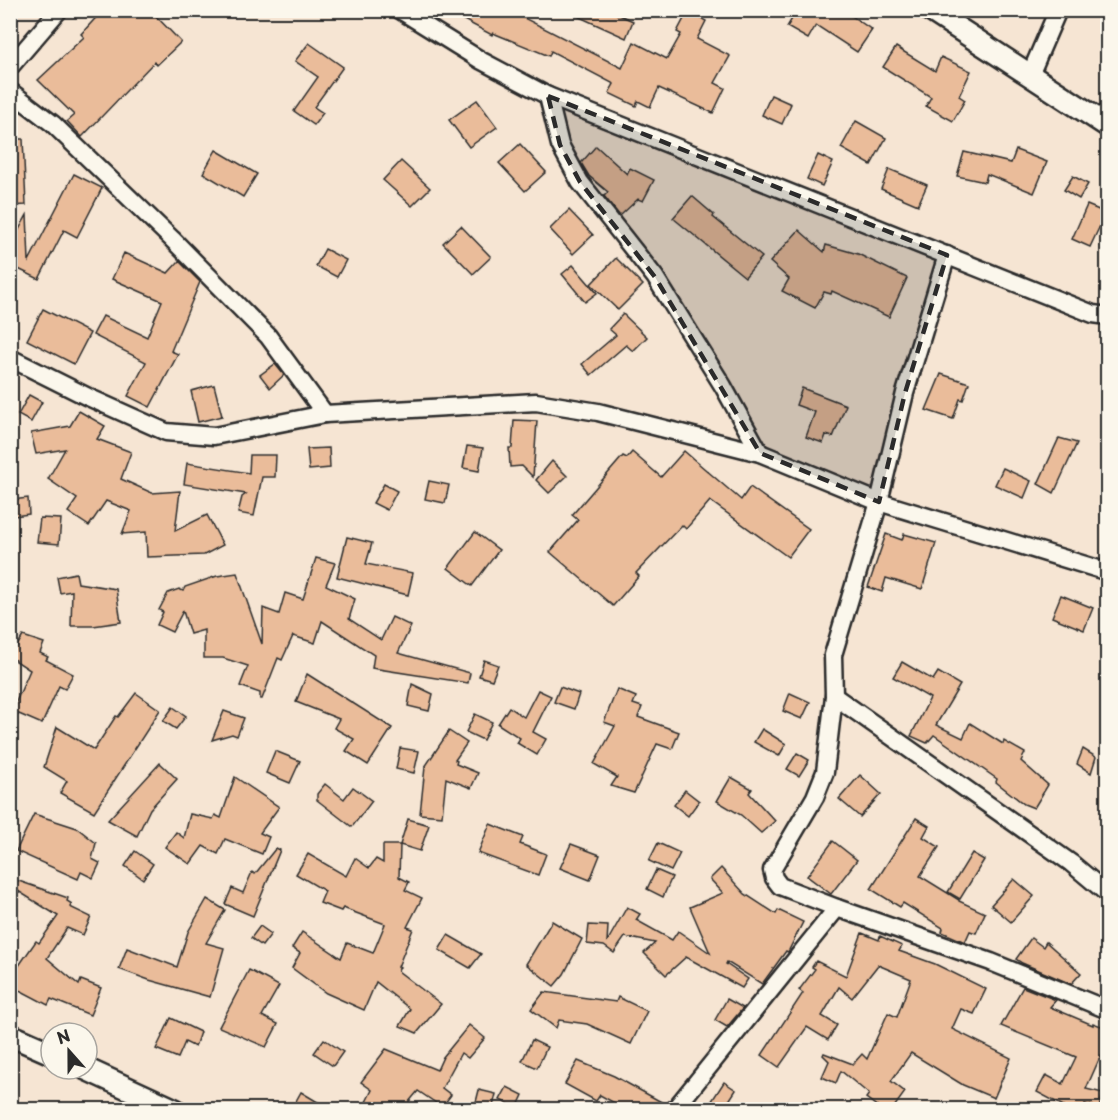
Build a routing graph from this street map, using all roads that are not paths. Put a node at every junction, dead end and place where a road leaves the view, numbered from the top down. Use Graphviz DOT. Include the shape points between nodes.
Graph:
graph roads {
  1 [pos="59,10"];
  2 [pos="400,10"];
  3 [pos="930,10"];
  4 [pos="1058,10"];
  5 [pos="10,67"];
  6 [pos="1030,75"];
  7 [pos="10,91"];
  8 [pos="548,96"];
  9 [pos="1107,126"];
  10 [pos="947,255"];
  11 [pos="1107,316"];
  12 [pos="10,358"];
  13 [pos="325,414"];
  14 [pos="760,453"];
  15 [pos="879,502"];
  16 [pos="1107,572"];
  17 [pos="834,696"];
  18 [pos="1107,894"];
  19 [pos="837,908"];
  20 [pos="1107,1010"];
  21 [pos="10,1035"];
  22 [pos="39,1048"];
  23 [pos="99,1075"];
  24 [pos="176,1110"];
  25 [pos="674,1110"];
  1 -- 5 [label="street"];
  2 -- 8 [label="street"];
  3 -- 6 [label="street"];
  4 -- 6 [label="street"];
  6 -- 9 [label="street"];
  7 -- 13 [label="street" via="53,124 268,336"];
  8 -- 10 [label="street"];
  8 -- 14 [label="street" via="560,145 580,182 655,278"];
  10 -- 11 [label="street" via="1093,314"];
  10 -- 15 [label="street" via="894,433"];
  12 -- 13 [label="street" via="166,432 214,436"];
  13 -- 14 [label="street" via="536,402 598,412"];
  14 -- 15 [label="street"];
  15 -- 16 [label="street"];
  15 -- 17 [label="street" via="833,655"];
  17 -- 18 [label="street" via="1071,863"];
  17 -- 19 [label="street" via="825,772 815,797 772,870 780,886"];
  19 -- 20 [label="street" via="992,962"];
  19 -- 25 [label="street"];
  21 -- 22 [label="street"];
  23 -- 24 [label="street"];
}
